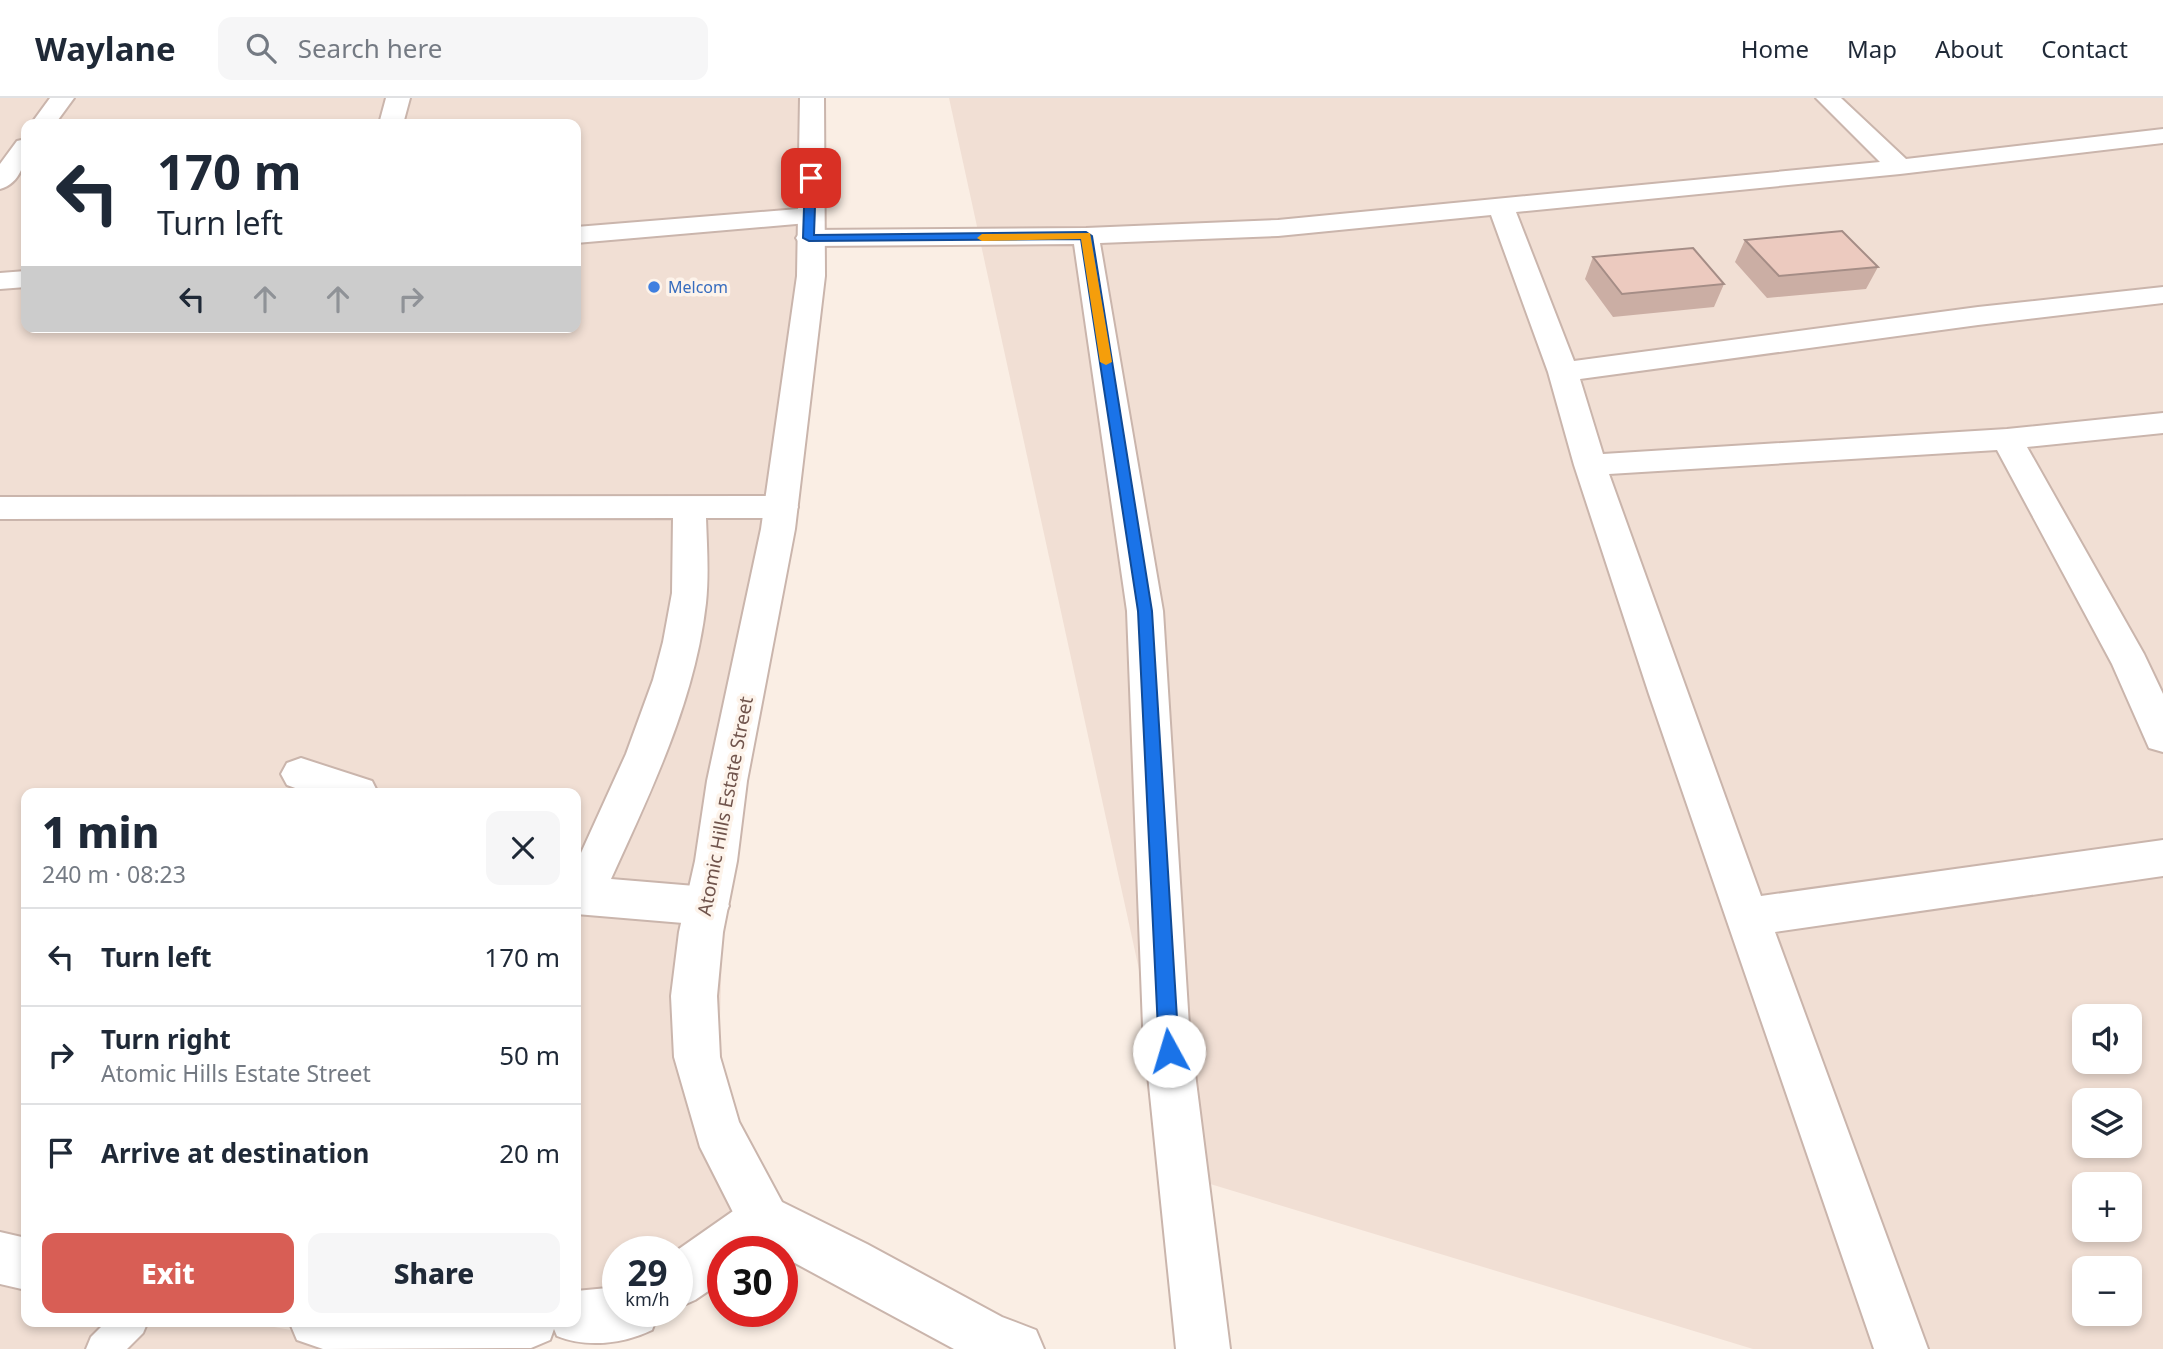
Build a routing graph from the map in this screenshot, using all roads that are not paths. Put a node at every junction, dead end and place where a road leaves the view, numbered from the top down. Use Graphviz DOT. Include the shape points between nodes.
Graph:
graph roads {
  1 [pos="62,98"];
  2 [pos="398,98"];
  3 [pos="812,98"];
  4 [pos="1828,98"];
  5 [pos="47,119"];
  6 [pos="392,119"];
  7 [pos="2163,136"];
  8 [pos="21,153"];
  9 [pos="1900,167"];
  10 [pos="0,181"];
  11 [pos="1501,207"];
  12 [pos="809,227"];
  13 [pos="581,235"];
  14 [pos="1086,236"];
  15 [pos="2163,295"];
  16 [pos="1563,372"];
  17 [pos="2163,423"];
  18 [pos="2007,439"];
  19 [pos="1590,466"];
  20 [pos="781,507"];
  21 [pos="0,508"];
  22 [pos="689,508"];
  23 [pos="2163,737"];
  24 [pos="301,774"];
  25 [pos="343,788"];
  26 [pos="2163,858"];
  27 [pos="581,891"];
  28 [pos="581,895"];
  29 [pos="707,906"];
  30 [pos="1748,917"];
  31 [pos="764,1220"];
  32 [pos="0,1258"];
  33 [pos="21,1263"];
  34 [pos="693,1271"];
  35 [pos="602,1316"];
  36 [pos="581,1317"];
  37 [pos="125,1327"];
  38 [pos="419,1327"];
  39 [pos="326,1332"];
  40 [pos="103,1349"];
  41 [pos="1017,1349"];
  42 [pos="1203,1349"];
  43 [pos="1901,1349"];
  1 -- 5 [label="street"];
  2 -- 6 [label="street"];
  3 -- 12 [label="street, Atomic Hills Estate Street"];
  4 -- 9 [label="street"];
  7 -- 9 [label="street"];
  8 -- 10 [label="street"];
  9 -- 11 [label="street"];
  11 -- 14 [label="street" via="1278,228"];
  11 -- 16 [label="street"];
  12 -- 13 [label="street"];
  12 -- 14 [label="street"];
  12 -- 20 [label="street, Atomic Hills Estate Street" via="811,276"];
  14 -- 42 [label="street" via="1145,611 1166,1026"];
  15 -- 16 [label="street"];
  16 -- 19 [label="street"];
  17 -- 18 [label="street"];
  18 -- 19 [label="street"];
  18 -- 23 [label="street" via="2131,664"];
  19 -- 30 [label="street"];
  20 -- 22 [label="street"];
  20 -- 29 [label="street, Atomic Hills Estate Street"];
  21 -- 22 [label="street"];
  22 -- 27 [label="street" via="688,605 673,672 638,774"];
  24 -- 25 [label="street"];
  26 -- 30 [label="street"];
  28 -- 29 [label="street"];
  29 -- 31 [label="street, Atomic Hills Estate Street" via="694,996 697,1057 717,1130"];
  30 -- 43 [label="street"];
  31 -- 34 [label="street"];
  31 -- 41 [label="street" via="989,1339"];
  32 -- 33 [label="street"];
  35 -- 36 [label="street"];
  37 -- 40 [label="lane"];
  38 -- 39 [label="street"];
}
